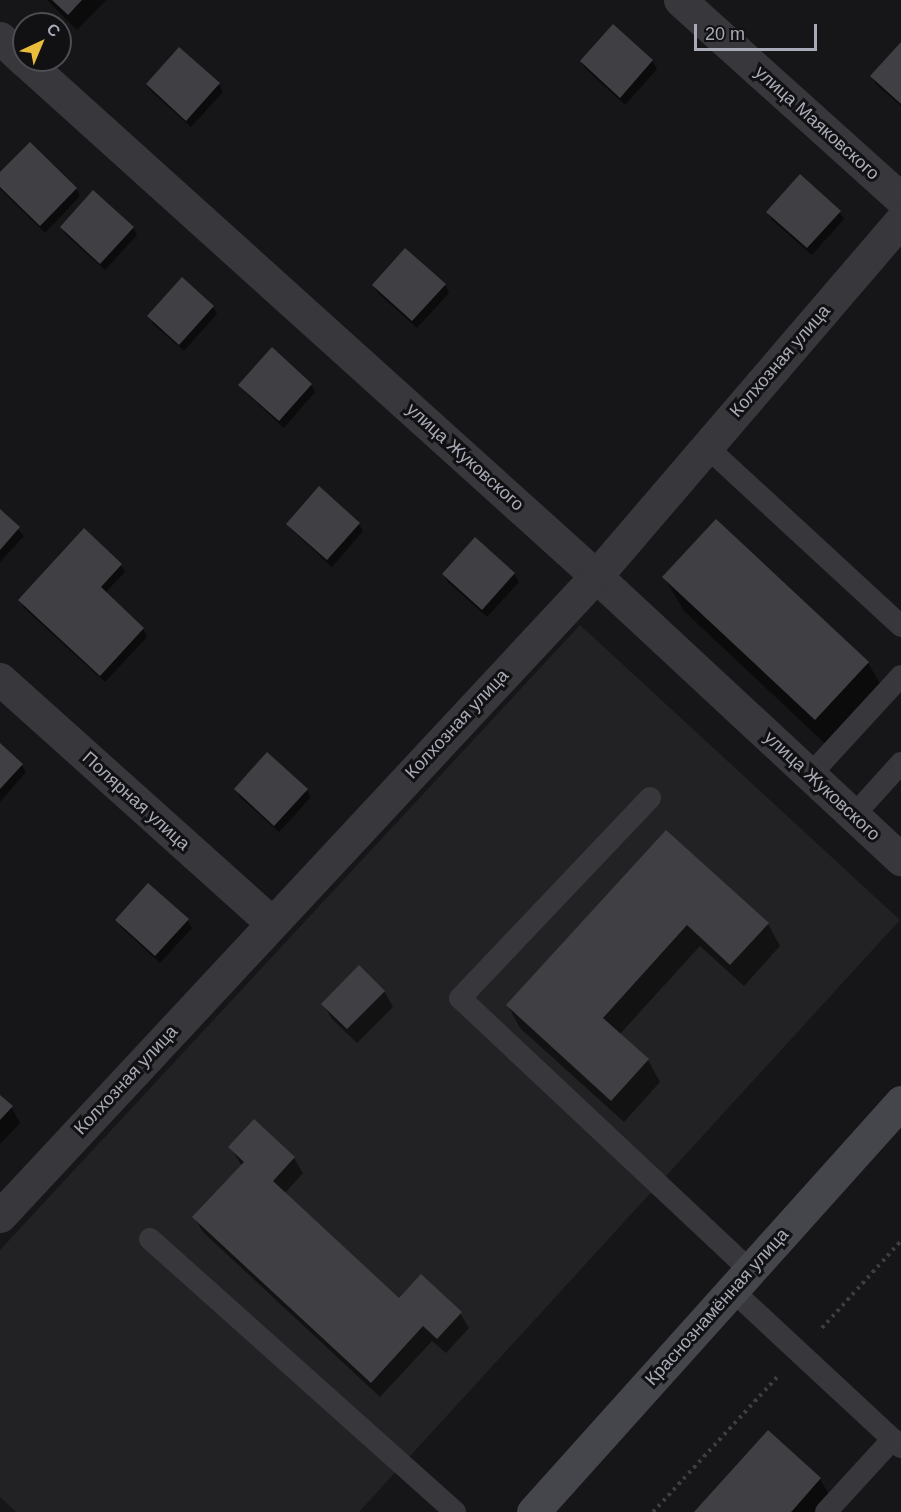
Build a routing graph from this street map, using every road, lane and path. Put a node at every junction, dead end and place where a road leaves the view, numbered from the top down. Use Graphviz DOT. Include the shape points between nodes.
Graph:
graph roads {
  1 [pos="680,0"];
  2 [pos="0,38"];
  3 [pos="12,49"];
  4 [pos="37,72"];
  5 [pos="901,199"];
  6 [pos="901,220"];
  7 [pos="707,447"];
  8 [pos="596,576"];
  9 [pos="901,626"];
  10 [pos="901,675"];
  11 [pos="0,679"];
  12 [pos="901,763"];
  13 [pos="810,774"];
  14 [pos="650,798"];
  15 [pos="854,815"];
  16 [pos="901,858"];
  17 [pos="272,923"];
  18 [pos="897,1113"];
  19 [pos="0,1216"];
  20 [pos="150,1239"];
  21 [pos="741,1280"];
  22 [pos="897,1443"];
  23 [pos="455,1512"];
  24 [pos="533,1512"];
  25 [pos="826,1512"];
  1 -- 5 [label="street, улица Маяковского"];
  2 -- 3 [label="street, улица Жуковского"];
  4 -- 8 [label="street, улица Жуковского"];
  6 -- 7 [label="street, Колхозная улица"];
  7 -- 8 [label="street, Колхозная улица"];
  7 -- 9 [label="lane"];
  8 -- 13 [label="street, улица Жуковского"];
  8 -- 17 [label="street, Колхозная улица"];
  10 -- 13 [label="lane"];
  11 -- 17 [label="street, Полярная улица"];
  12 -- 15 [label="lane"];
  13 -- 15 [label="street, улица Жуковского"];
  14 -- 21 [label="lane" via="460,998"];
  15 -- 16 [label="street, улица Жуковского"];
  17 -- 19 [label="street, Колхозная улица"];
  18 -- 21 [label="street, Краснознамённая улица"];
  20 -- 23 [label="lane"];
  21 -- 22 [label="lane"];
  21 -- 24 [label="street, Краснознамённая улица"];
  22 -- 25 [label="lane"];
}
